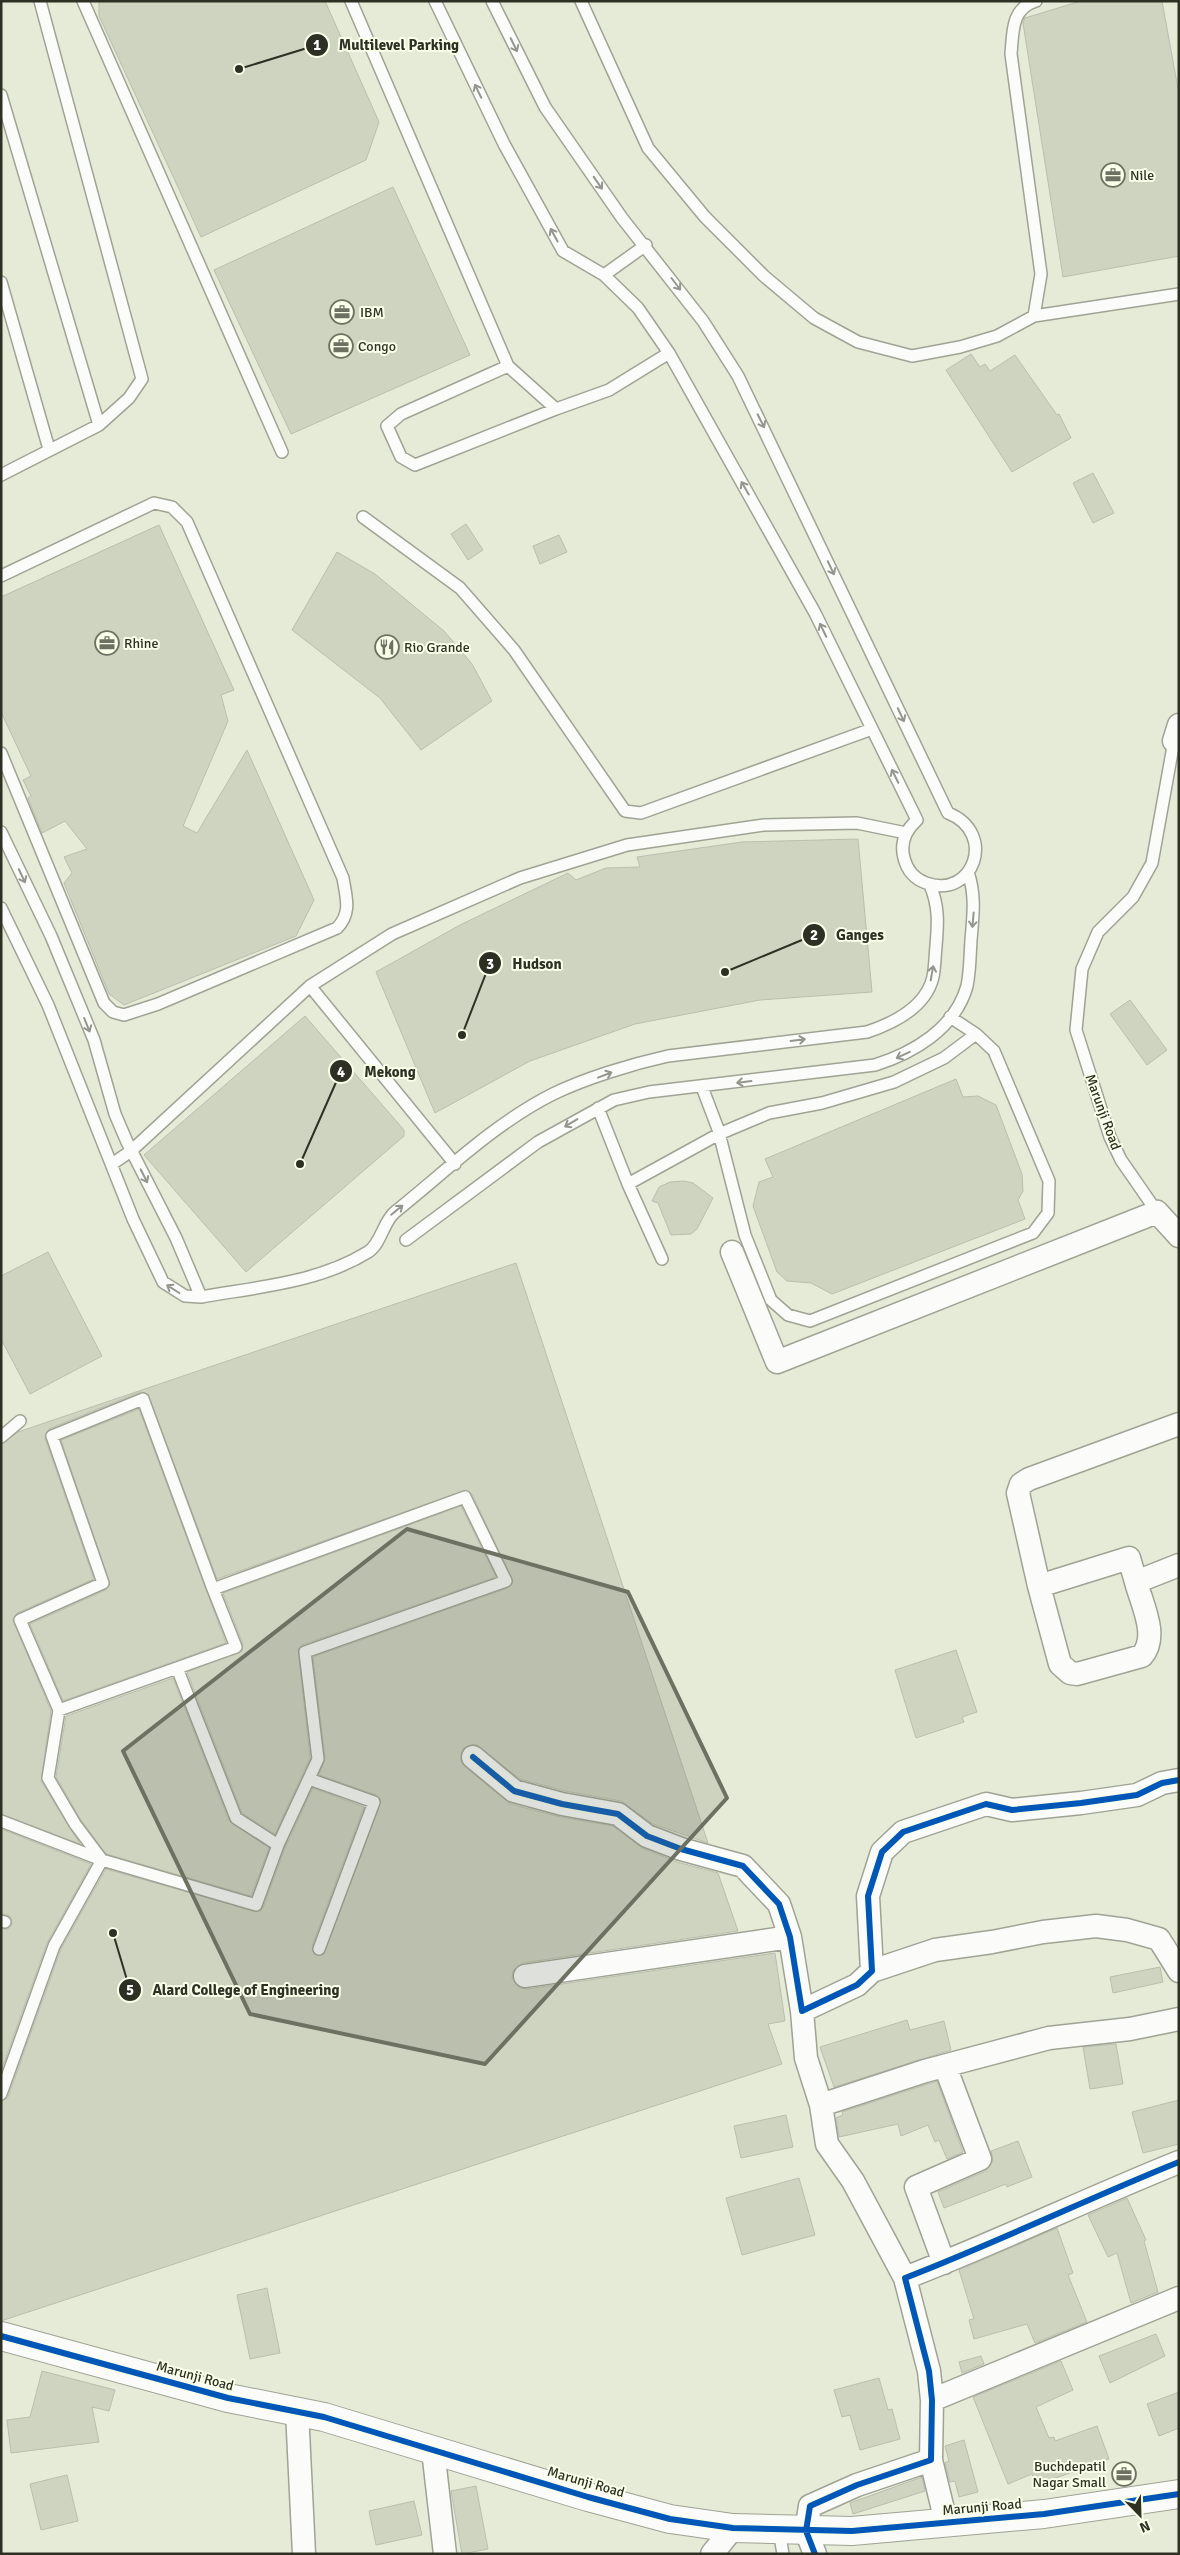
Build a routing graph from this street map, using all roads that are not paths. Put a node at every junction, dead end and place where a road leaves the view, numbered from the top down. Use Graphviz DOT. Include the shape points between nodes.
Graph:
graph roads {
  1 [pos="40,1"];
  2 [pos="83,1"];
  3 [pos="351,1"];
  4 [pos="436,1"];
  5 [pos="492,1"];
  6 [pos="581,1"];
  7 [pos="1036,1"];
  8 [pos="1,95"];
  9 [pos="646,245"];
  10 [pos="604,275"];
  11 [pos="1,282"];
  12 [pos="1179,294"];
  13 [pos="1034,316"];
  14 [pos="669,353"];
  15 [pos="508,366"];
  16 [pos="556,409"];
  17 [pos="99,425"];
  18 [pos="50,450"];
  19 [pos="282,452"];
  20 [pos="1,475"];
  21 [pos="363,517"];
  22 [pos="1,576"];
  23 [pos="872,729"];
  24 [pos="1177,733"];
  25 [pos="1,753"];
  26 [pos="1,832"];
  27 [pos="906,833"];
  28 [pos="968,872"];
  29 [pos="930,885"];
  30 [pos="1,908"];
  31 [pos="310,986"];
  32 [pos="950,1017"];
  33 [pos="976,1034"];
  34 [pos="702,1087"];
  35 [pos="598,1108"];
  36 [pos="719,1134"];
  37 [pos="131,1151"];
  38 [pos="112,1164"];
  39 [pos="455,1164"];
  40 [pos="628,1184"];
  41 [pos="1157,1212"];
  42 [pos="1179,1236"];
  43 [pos="406,1240"];
  44 [pos="732,1252"];
  45 [pos="662,1259"];
  46 [pos="201,1296"];
  47 [pos="20,1421"];
  48 [pos="1179,1424"];
  49 [pos="1,1437"];
  50 [pos="1179,1565"];
  51 [pos="1136,1582"];
  52 [pos="1039,1586"];
  53 [pos="213,1589"];
  54 [pos="177,1668"];
  55 [pos="59,1710"];
  56 [pos="473,1757"];
  57 [pos="308,1779"];
  58 [pos="1179,1780"];
  59 [pos="1,1822"];
  60 [pos="278,1845"];
  61 [pos="102,1860"];
  62 [pos="790,1937"];
  63 [pos="319,1949"];
  64 [pos="872,1971"];
  65 [pos="1179,1971"];
  66 [pos="524,1976"];
  67 [pos="802,2011"];
  68 [pos="1179,2020"];
  69 [pos="945,2066"];
  70 [pos="1,2094"];
  71 [pos="821,2104"];
  72 [pos="1179,2162"];
  73 [pos="944,2263"];
  74 [pos="905,2278"];
  75 [pos="1179,2298"];
  76 [pos="1,2336"];
  77 [pos="932,2400"];
  78 [pos="297,2411"];
  79 [pos="433,2450"];
  80 [pos="931,2460"];
  81 [pos="1179,2494"];
  82 [pos="946,2522"];
  83 [pos="733,2528"];
  84 [pos="781,2542"];
  85 [pos="810,2543"];
  86 [pos="304,2554"];
  87 [pos="445,2554"];
  88 [pos="712,2554"];
  1 -- 17 [label="lane" via="142,379 129,398"];
  2 -- 19 [label="lane"];
  3 -- 15 [label="lane"];
  10 -- 4 [label="lane, one-way" via="563,252 504,144"];
  5 -- 9 [label="lane, one-way" via="545,107 622,218"];
  6 -- 13 [label="lane" via="648,148 705,217 764,276 814,318 858,342 912,356 997,336"];
  7 -- 13 [label="lane" via="1019,11 1014,21 1011,54 1041,274"];
  8 -- 17 [label="lane"];
  9 -- 10 [label="lane"];
  9 -- 28 [label="lane, one-way" via="703,321 738,376 948,813 963,820 973,833 975,858"];
  10 -- 14 [label="lane" via="638,308"];
  11 -- 18 [label="lane"];
  12 -- 13 [label="lane"];
  14 -- 16 [label="lane" via="609,390"];
  23 -- 14 [label="lane, one-way" via="815,613"];
  15 -- 16 [label="lane"];
  15 -- 16 [label="lane" via="401,414 387,426 401,457 415,465"];
  17 -- 18 [label="lane"];
  18 -- 20 [label="lane"];
  21 -- 23 [label="lane" via="460,588 514,650 625,811 641,814"];
  22 -- 25 [label="lane" via="154,503 172,507 187,522 343,878 348,906 345,920 337,928 158,1004 124,1015 113,1012 104,1003"];
  27 -- 23 [label="lane, one-way" via="916,820"];
  24 -- 41 [label="lane, Marunji Road" via="1152,863 1133,897 1098,932 1082,969 1076,1030 1114,1145"];
  26 -- 37 [label="lane, one-way" via="51,936 90,1031 115,1114"];
  27 -- 29 [label="lane" via="902,849 906,864 916,878"];
  27 -- 31 [label="lane" via="857,822 764,825 627,845 520,878 392,934"];
  28 -- 29 [label="lane" via="955,882"];
  28 -- 32 [label="lane, one-way" via="974,904 967,986"];
  39 -- 29 [label="lane, one-way" via="500,1127 553,1094 637,1063 668,1056 868,1032 889,1025 916,1004 933,978 938,913"];
  30 -- 38 [label="lane" via="48,1005"];
  31 -- 37 [label="lane"];
  31 -- 39 [label="lane"];
  32 -- 33 [label="lane"];
  32 -- 34 [label="lane, one-way" via="921,1045 903,1056 875,1065"];
  33 -- 36 [label="lane" via="944,1058 894,1082 822,1103 769,1113"];
  33 -- 36 [label="lane" via="994,1051 1049,1181 1048,1213 1033,1233 810,1321 788,1314 771,1300 745,1235"];
  34 -- 35 [label="lane" via="649,1092 614,1100"];
  34 -- 36 [label="lane"];
  35 -- 40 [label="lane"];
  35 -- 43 [label="lane, one-way" via="538,1142"];
  36 -- 40 [label="lane"];
  37 -- 38 [label="lane"];
  37 -- 46 [label="lane, one-way" via="176,1238"];
  46 -- 38 [label="lane, one-way" via="185,1296 163,1282"];
  46 -- 39 [label="lane, one-way" via="290,1282 338,1268 370,1250 389,1216"];
  40 -- 45 [label="lane"];
  41 -- 42 [label="street, Marunji Road"];
  41 -- 44 [label="street" via="777,1362"];
  47 -- 49 [label="lane"];
  48 -- 52 [label="street" via="1020,1484 1018,1493"];
  50 -- 51 [label="street"];
  51 -- 52 [label="street" via="1130,1558"];
  51 -- 52 [label="street" via="1151,1634 1148,1649 1142,1656 1077,1674 1070,1674 1060,1664"];
  53 -- 54 [label="lane" via="236,1647"];
  53 -- 55 [label="lane" via="143,1400 52,1436 103,1583 20,1620"];
  53 -- 57 [label="lane" via="465,1497 506,1582 305,1652 318,1759"];
  54 -- 55 [label="lane"];
  54 -- 60 [label="lane" via="236,1818"];
  55 -- 61 [label="lane" via="48,1778 74,1824"];
  56 -- 62 [label="street" via="514,1791 618,1814 648,1836 743,1866 779,1904"];
  57 -- 60 [label="lane"];
  57 -- 63 [label="lane" via="374,1802"];
  58 -- 64 [label="street" via="1162,1783 1137,1795 1081,1803 1012,1810 986,1804 904,1832 882,1852 868,1896"];
  59 -- 61 [label="lane"];
  60 -- 61 [label="lane" via="256,1905"];
  61 -- 70 [label="lane" via="54,1946"];
  62 -- 66 [label="street"];
  62 -- 67 [label="street"];
  64 -- 65 [label="street" via="935,1950 1096,1926 1160,1939"];
  64 -- 67 [label="street" via="857,1985"];
  67 -- 71 [label="street" via="806,2058"];
  68 -- 69 [label="street" via="1049,2038"];
  69 -- 71 [label="street"];
  69 -- 73 [label="street" via="980,2159 916,2187"];
  71 -- 74 [label="street" via="828,2144 853,2181"];
  72 -- 73 [label="street"];
  73 -- 74 [label="street"];
  74 -- 77 [label="street" via="929,2371"];
  75 -- 77 [label="street"];
  76 -- 78 [label="street, Marunji Road" via="228,2398"];
  77 -- 80 [label="street"];
  78 -- 79 [label="street, Marunji Road"];
  78 -- 86 [label="street"];
  79 -- 83 [label="street, Marunji Road" via="670,2519"];
  79 -- 87 [label="street"];
  80 -- 82 [label="street"];
  80 -- 85 [label="street" via="857,2485 810,2506"];
  81 -- 82 [label="street, Marunji Road" via="1044,2514"];
  82 -- 85 [label="street, Marunji Road" via="852,2531"];
  83 -- 84 [label="street, Marunji Road"];
  83 -- 88 [label="street"];
  84 -- 85 [label="street, Marunji Road"];
}
